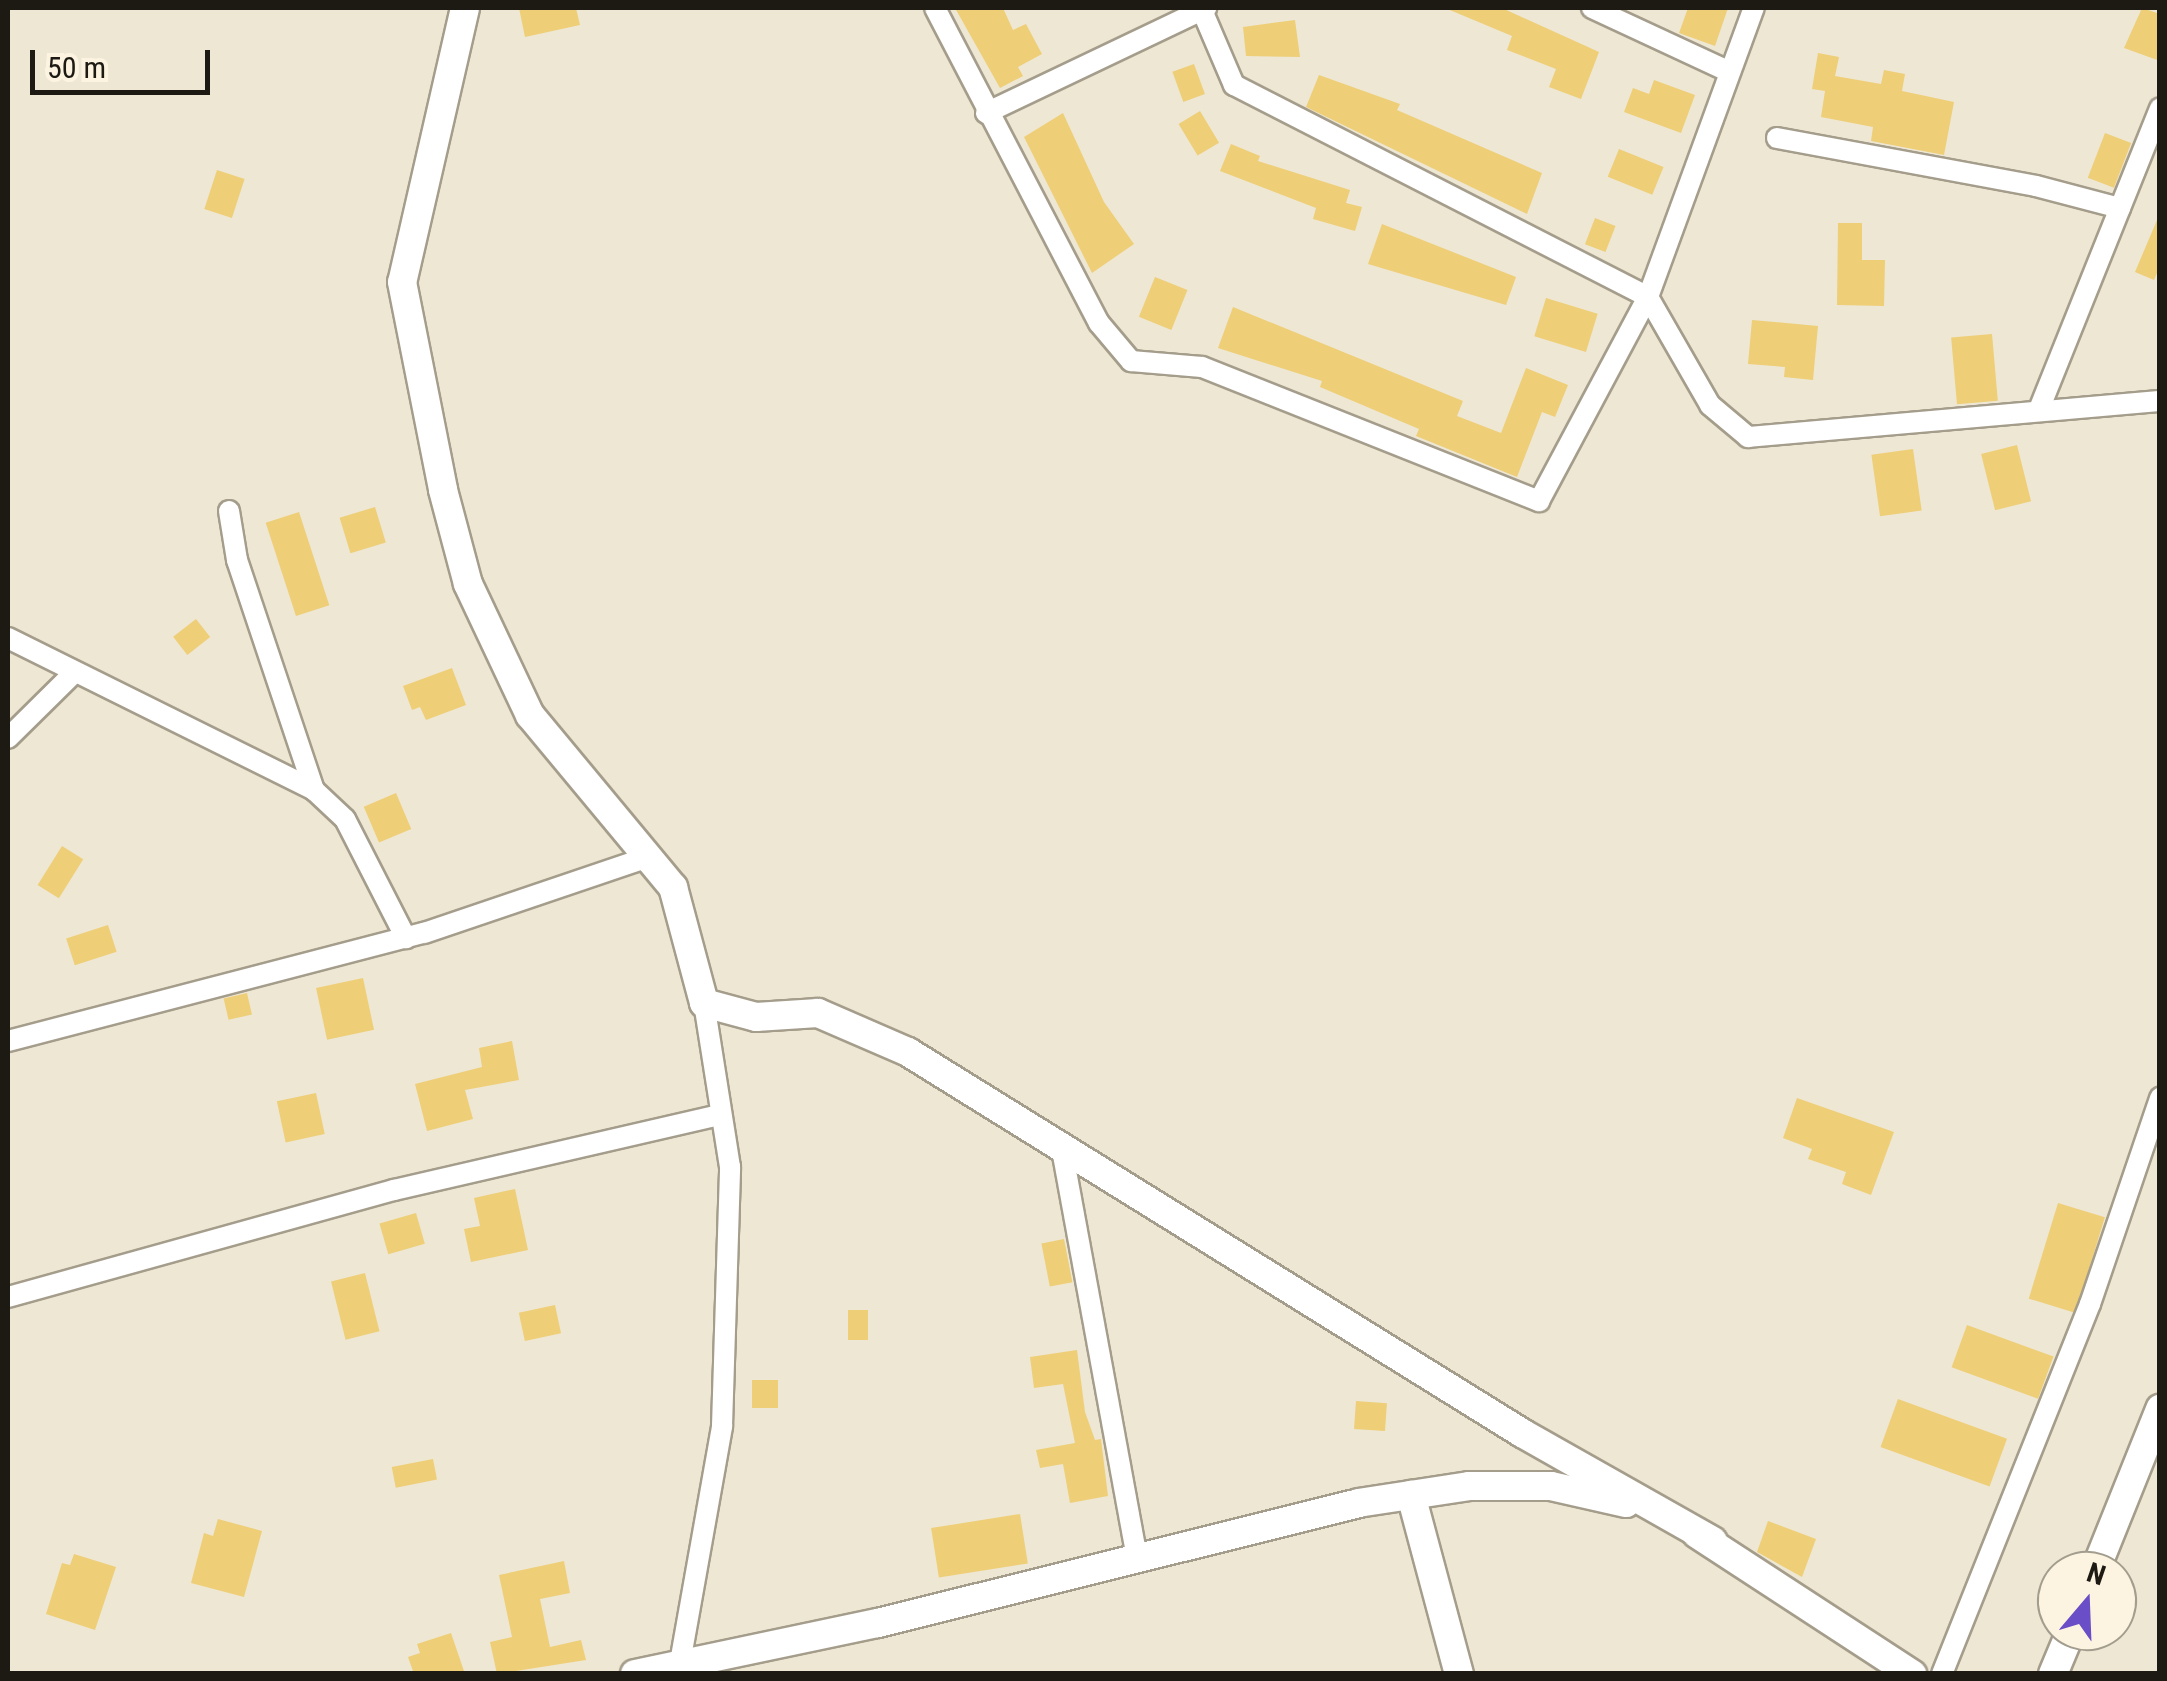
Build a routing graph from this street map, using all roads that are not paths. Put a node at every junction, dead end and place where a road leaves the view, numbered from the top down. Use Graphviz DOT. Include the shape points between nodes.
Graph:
graph roads {
  1 [pos="465,8"];
  2 [pos="935,8"];
  3 [pos="1203,8"];
  4 [pos="1592,8"];
  5 [pos="1754,8"];
  6 [pos="1728,70"];
  7 [pos="2160,108"];
  8 [pos="986,112"];
  9 [pos="1777,138"];
  10 [pos="2120,208"];
  11 [pos="1648,297"];
  12 [pos="2160,401"];
  13 [pos="2040,407"];
  14 [pos="229,511"];
  15 [pos="8,638"];
  16 [pos="74,673"];
  17 [pos="8,738"];
  18 [pos="314,790"];
  19 [pos="649,857"];
  20 [pos="406,938"];
  21 [pos="704,1003"];
  22 [pos="8,1041"];
  23 [pos="2160,1098"];
  24 [pos="720,1115"];
  25 [pos="1061,1144"];
  26 [pos="8,1297"];
  27 [pos="2160,1409"];
  28 [pos="1411,1495"];
  29 [pos="1712,1541"];
  30 [pos="2102,1551"];
  31 [pos="1136,1558"];
  32 [pos="678,1669"];
  33 [pos="636,1674"];
  34 [pos="1459,1674"];
  35 [pos="1912,1674"];
  36 [pos="1942,1674"];
  1 -- 19 [label="street" via="402,282 443,490 468,584 530,716"];
  2 -- 8 [label="street"];
  3 -- 8 [label="street"];
  3 -- 11 [label="street" via="1234,85"];
  4 -- 6 [label="street"];
  5 -- 6 [label="street"];
  6 -- 11 [label="street"];
  7 -- 10 [label="street"];
  8 -- 11 [label="street" via="1100,324 1131,361 1202,367 1539,501"];
  9 -- 10 [label="street"];
  10 -- 13 [label="street"];
  11 -- 13 [label="street" via="1710,405 1748,437"];
  12 -- 13 [label="street"];
  14 -- 18 [label="street" via="237,560"];
  15 -- 16 [label="street"];
  16 -- 17 [label="street"];
  16 -- 18 [label="street"];
  18 -- 20 [label="street" via="346,819"];
  19 -- 20 [label="street"];
  19 -- 21 [label="street" via="673,887"];
  20 -- 22 [label="street"];
  21 -- 24 [label="street"];
  21 -- 25 [label="street" via="756,1017 818,1013 908,1052"];
  23 -- 36 [label="street" via="2090,1304"];
  24 -- 26 [label="street" via="394,1190"];
  24 -- 32 [label="street" via="730,1167 722,1426"];
  25 -- 29 [label="street" via="1522,1433"];
  25 -- 31 [label="street"];
  27 -- 30 [label="street"];
  28 -- 29 [label="street" via="1469,1486 1551,1486 1621,1500"];
  28 -- 31 [label="street"];
  28 -- 34 [label="street"];
  29 -- 35 [label="street"];
  31 -- 32 [label="street"];
  32 -- 33 [label="street"];
}
